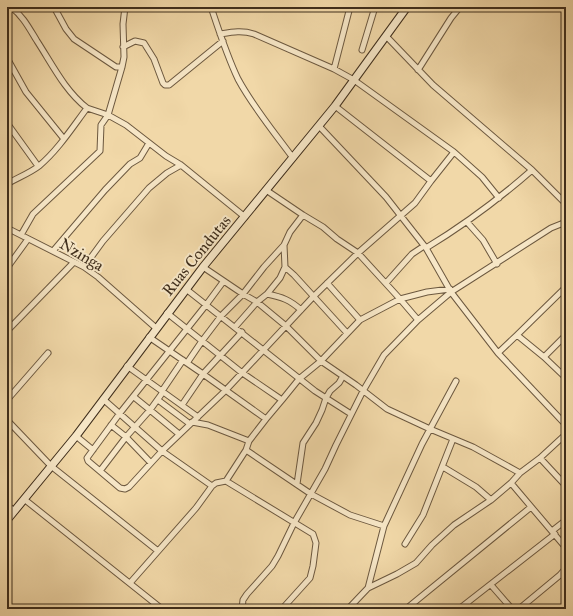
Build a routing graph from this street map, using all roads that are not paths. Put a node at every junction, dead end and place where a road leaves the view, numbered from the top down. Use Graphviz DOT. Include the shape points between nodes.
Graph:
graph roads {
  1 [pos="11,7"];
  2 [pos="54,7"];
  3 [pos="125,7"];
  4 [pos="211,7"];
  5 [pos="350,7"];
  6 [pos="375,7"];
  7 [pos="408,7"];
  8 [pos="460,7"];
  9 [pos="220,34"];
  10 [pos="386,36"];
  11 [pos="223,41"];
  12 [pos="123,47"];
  13 [pos="362,50"];
  14 [pos="7,58"];
  15 [pos="122,67"];
  16 [pos="334,69"];
  17 [pos="418,70"];
  18 [pos="354,80"];
  19 [pos="335,106"];
  20 [pos="87,108"];
  21 [pos="108,115"];
  22 [pos="7,123"];
  23 [pos="319,126"];
  24 [pos="64,139"];
  25 [pos="149,143"];
  26 [pos="454,152"];
  27 [pos="293,158"];
  28 [pos="181,164"];
  29 [pos="38,166"];
  30 [pos="532,170"];
  31 [pos="431,180"];
  32 [pos="7,184"];
  33 [pos="266,190"];
  34 [pos="499,198"];
  35 [pos="566,204"];
  36 [pos="400,215"];
  37 [pos="303,216"];
  38 [pos="245,217"];
  39 [pos="467,222"];
  40 [pos="566,222"];
  41 [pos="7,228"];
  42 [pos="21,235"];
  43 [pos="28,239"];
  44 [pos="284,245"];
  45 [pos="425,247"];
  46 [pos="53,251"];
  47 [pos="358,253"];
  48 [pos="74,262"];
  49 [pos="496,264"];
  50 [pos="84,267"];
  51 [pos="7,268"];
  52 [pos="203,268"];
  53 [pos="285,268"];
  54 [pos="223,282"];
  55 [pos="327,283"];
  56 [pos="386,283"];
  57 [pos="566,287"];
  58 [pos="186,289"];
  59 [pos="451,291"];
  60 [pos="243,294"];
  61 [pos="267,294"];
  62 [pos="313,297"];
  63 [pos="400,299"];
  64 [pos="257,302"];
  65 [pos="206,305"];
  66 [pos="301,310"];
  67 [pos="167,313"];
  68 [pos="221,316"];
  69 [pos="360,320"];
  70 [pos="418,320"];
  71 [pos="286,326"];
  72 [pos="235,327"];
  73 [pos="156,328"];
  74 [pos="188,329"];
  75 [pos="7,331"];
  76 [pos="242,332"];
  77 [pos="347,334"];
  78 [pos="517,335"];
  79 [pos="566,335"];
  80 [pos="149,337"];
  81 [pos="202,341"];
  82 [pos="264,349"];
  83 [pos="170,352"];
  84 [pos="48,353"];
  85 [pos="498,353"];
  86 [pos="220,356"];
  87 [pos="544,358"];
  88 [pos="321,361"];
  89 [pos="185,362"];
  90 [pos="127,366"];
  91 [pos="241,372"];
  92 [pos="203,374"];
  93 [pos="343,376"];
  94 [pos="566,378"];
  95 [pos="299,379"];
  96 [pos="147,380"];
  97 [pos="456,381"];
  98 [pos="363,390"];
  99 [pos="162,391"];
  100 [pos="225,391"];
  101 [pos="134,397"];
  102 [pos="326,398"];
  103 [pos="103,399"];
  104 [pos="7,400"];
  105 [pos="158,400"];
  106 [pos="282,400"];
  107 [pos="182,405"];
  108 [pos="150,410"];
  109 [pos="120,413"];
  110 [pos="351,414"];
  111 [pos="198,417"];
  112 [pos="266,419"];
  113 [pos="7,420"];
  114 [pos="191,423"];
  115 [pos="111,425"];
  116 [pos="566,425"];
  117 [pos="136,427"];
  118 [pos="430,429"];
  119 [pos="179,434"];
  120 [pos="566,434"];
  121 [pos="76,436"];
  122 [pos="126,437"];
  123 [pos="453,439"];
  124 [pos="249,441"];
  125 [pos="92,450"];
  126 [pos="246,450"];
  127 [pos="162,451"];
  128 [pos="540,458"];
  129 [pos="151,463"];
  130 [pos="51,466"];
  131 [pos="443,467"];
  132 [pos="100,472"];
  133 [pos="520,473"];
  134 [pos="226,481"];
  135 [pos="511,483"];
  136 [pos="297,484"];
  137 [pos="212,486"];
  138 [pos="566,486"];
  139 [pos="311,494"];
  140 [pos="24,499"];
  141 [pos="491,500"];
  142 [pos="7,505"];
  143 [pos="531,507"];
  144 [pos="14,511"];
  145 [pos="7,520"];
  146 [pos="566,520"];
  147 [pos="294,523"];
  148 [pos="384,526"];
  149 [pos="553,532"];
  150 [pos="406,544"];
  151 [pos="566,548"];
  152 [pos="158,552"];
  153 [pos="566,568"];
  154 [pos="130,583"];
  155 [pos="491,586"];
  156 [pos="368,588"];
  157 [pos="467,603"];
  158 [pos="162,609"];
  159 [pos="242,609"];
  160 [pos="282,609"];
  161 [pos="348,609"];
  162 [pos="406,609"];
  163 [pos="459,609"];
  164 [pos="472,609"];
  165 [pos="512,609"];
  166 [pos="519,609"];
  1 -- 20 [label="street" via="22,17 75,98"];
  2 -- 15 [label="street" via="74,39 116,67"];
  3 -- 12 [label="street"];
  4 -- 9 [label="street"];
  5 -- 16 [label="street"];
  6 -- 13 [label="street"];
  7 -- 10 [label="street, Ruas Condutas"];
  8 -- 17 [label="street"];
  9 -- 11 [label="street"];
  9 -- 16 [label="street" via="246,31"];
  10 -- 17 [label="street"];
  10 -- 18 [label="street, Ruas Condutas"];
  11 -- 12 [label="street" via="169,85 163,83 154,59 144,43 135,41"];
  11 -- 27 [label="street" via="242,86"];
  12 -- 15 [label="street"];
  14 -- 24 [label="street" via="26,92"];
  15 -- 21 [label="street"];
  16 -- 18 [label="street"];
  17 -- 30 [label="street"];
  18 -- 19 [label="street, Ruas Condutas"];
  18 -- 26 [label="street"];
  19 -- 23 [label="street, Ruas Condutas"];
  19 -- 31 [label="street"];
  20 -- 21 [label="street"];
  20 -- 24 [label="street"];
  21 -- 25 [label="street"];
  21 -- 42 [label="street" via="100,125 100,151 33,214"];
  22 -- 29 [label="street"];
  23 -- 27 [label="street, Ruas Condutas"];
  23 -- 36 [label="street" via="376,185"];
  24 -- 29 [label="street"];
  25 -- 28 [label="street"];
  25 -- 46 [label="street" via="140,158 130,164"];
  26 -- 31 [label="street"];
  26 -- 34 [label="street" via="482,177"];
  27 -- 33 [label="street, Ruas Condutas"];
  28 -- 38 [label="street"];
  28 -- 50 [label="street" via="149,188"];
  29 -- 32 [label="street"];
  30 -- 34 [label="street"];
  30 -- 35 [label="street"];
  31 -- 36 [label="street" via="415,203"];
  33 -- 37 [label="street"];
  33 -- 38 [label="street, Ruas Condutas"];
  34 -- 39 [label="street"];
  36 -- 45 [label="street"];
  36 -- 47 [label="street"];
  37 -- 44 [label="street" via="290,232"];
  37 -- 47 [label="street" via="323,227"];
  38 -- 52 [label="street, Ruas Condutas"];
  39 -- 45 [label="street"];
  39 -- 49 [label="street" via="483,240"];
  40 -- 49 [label="street" via="551,228"];
  41 -- 42 [label="street, Nzinga"];
  42 -- 43 [label="street, Nzinga"];
  43 -- 46 [label="street, Nzinga"];
  43 -- 51 [label="street"];
  44 -- 53 [label="street"];
  44 -- 60 [label="street"];
  45 -- 56 [label="street" via="412,254"];
  45 -- 59 [label="street"];
  46 -- 48 [label="street, Nzinga"];
  47 -- 55 [label="street"];
  47 -- 56 [label="street"];
  48 -- 50 [label="street, Nzinga"];
  48 -- 75 [label="street"];
  49 -- 59 [label="street"];
  50 -- 73 [label="street, Nzinga"];
  52 -- 54 [label="street"];
  52 -- 58 [label="street, Ruas Condutas"];
  53 -- 61 [label="street"];
  53 -- 62 [label="street"];
  54 -- 60 [label="street"];
  54 -- 65 [label="street"];
  55 -- 62 [label="street"];
  55 -- 69 [label="street"];
  56 -- 63 [label="street"];
  57 -- 78 [label="street"];
  58 -- 65 [label="street"];
  58 -- 67 [label="street, Ruas Condutas"];
  59 -- 63 [label="street" via="427,292"];
  59 -- 70 [label="street"];
  59 -- 85 [label="street"];
  60 -- 64 [label="street"];
  60 -- 68 [label="street"];
  61 -- 64 [label="street"];
  61 -- 66 [label="street" via="291,302"];
  62 -- 66 [label="street"];
  62 -- 77 [label="street"];
  63 -- 69 [label="street"];
  63 -- 70 [label="street"];
  64 -- 71 [label="street"];
  64 -- 72 [label="street"];
  65 -- 68 [label="street"];
  65 -- 74 [label="street"];
  66 -- 71 [label="street"];
  67 -- 73 [label="street, Ruas Condutas"];
  67 -- 74 [label="street"];
  68 -- 72 [label="street"];
  68 -- 81 [label="street"];
  69 -- 77 [label="street"];
  70 -- 98 [label="street" via="384,355"];
  71 -- 82 [label="street"];
  71 -- 88 [label="street"];
  72 -- 76 [label="street"];
  73 -- 80 [label="street, Ruas Condutas"];
  74 -- 81 [label="street"];
  74 -- 83 [label="street"];
  76 -- 82 [label="street"];
  76 -- 86 [label="street"];
  77 -- 88 [label="street"];
  78 -- 85 [label="street"];
  78 -- 87 [label="street"];
  79 -- 87 [label="street"];
  80 -- 83 [label="street"];
  80 -- 90 [label="street, Ruas Condutas"];
  81 -- 86 [label="street"];
  81 -- 89 [label="street"];
  82 -- 91 [label="street"];
  82 -- 95 [label="street"];
  83 -- 89 [label="street"];
  83 -- 96 [label="street"];
  84 -- 104 [label="street"];
  85 -- 116 [label="street"];
  86 -- 91 [label="street"];
  86 -- 92 [label="street"];
  87 -- 94 [label="street"];
  88 -- 93 [label="street"];
  88 -- 95 [label="street"];
  89 -- 92 [label="street"];
  89 -- 99 [label="street"];
  90 -- 96 [label="street"];
  90 -- 103 [label="street, Ruas Condutas"];
  91 -- 100 [label="street"];
  91 -- 106 [label="street"];
  92 -- 100 [label="street"];
  92 -- 107 [label="street"];
  93 -- 98 [label="street"];
  93 -- 102 [label="street"];
  95 -- 102 [label="street"];
  95 -- 106 [label="street"];
  96 -- 99 [label="street"];
  96 -- 101 [label="street"];
  97 -- 118 [label="street"];
  98 -- 110 [label="street"];
  98 -- 118 [label="street" via="387,409"];
  99 -- 105 [label="street"];
  99 -- 107 [label="street"];
  100 -- 111 [label="street"];
  100 -- 112 [label="street"];
  101 -- 108 [label="street"];
  101 -- 109 [label="street"];
  102 -- 110 [label="street"];
  102 -- 136 [label="street" via="316,423 302,446"];
  103 -- 109 [label="street"];
  103 -- 121 [label="street, Ruas Condutas"];
  105 -- 108 [label="street"];
  105 -- 114 [label="street"];
  106 -- 112 [label="street"];
  107 -- 111 [label="street"];
  108 -- 117 [label="street"];
  108 -- 119 [label="street"];
  109 -- 115 [label="street"];
  109 -- 117 [label="street"];
  110 -- 139 [label="street"];
  111 -- 114 [label="street"];
  112 -- 124 [label="street"];
  113 -- 130 [label="street"];
  114 -- 119 [label="street"];
  114 -- 124 [label="street" via="208,425"];
  115 -- 122 [label="street"];
  115 -- 125 [label="street"];
  117 -- 122 [label="street"];
  117 -- 127 [label="street"];
  118 -- 123 [label="street"];
  118 -- 148 [label="street"];
  119 -- 127 [label="street"];
  120 -- 128 [label="street"];
  121 -- 125 [label="street"];
  121 -- 130 [label="street, Ruas Condutas"];
  122 -- 129 [label="street"];
  122 -- 132 [label="street"];
  123 -- 131 [label="street"];
  123 -- 133 [label="street"];
  124 -- 126 [label="street"];
  125 -- 132 [label="street" via="87,460"];
  126 -- 134 [label="street"];
  126 -- 136 [label="street"];
  127 -- 129 [label="street"];
  127 -- 137 [label="street"];
  128 -- 133 [label="street"];
  128 -- 138 [label="street"];
  129 -- 132 [label="street" via="125,489"];
  130 -- 140 [label="street, Ruas Condutas"];
  130 -- 152 [label="street"];
  131 -- 141 [label="street" via="476,487"];
  131 -- 150 [label="street" via="423,515"];
  133 -- 135 [label="street"];
  134 -- 137 [label="street"];
  134 -- 147 [label="street"];
  135 -- 141 [label="street"];
  135 -- 143 [label="street"];
  136 -- 139 [label="street"];
  137 -- 152 [label="street"];
  139 -- 147 [label="street"];
  139 -- 148 [label="street" via="353,516"];
  140 -- 144 [label="street, Ruas Condutas"];
  140 -- 154 [label="street"];
  141 -- 156 [label="street" via="454,525 416,563"];
  142 -- 144 [label="street"];
  143 -- 149 [label="street"];
  143 -- 162 [label="street"];
  144 -- 145 [label="street, Ruas Condutas"];
  146 -- 149 [label="street"];
  147 -- 159 [label="street" via="272,566 246,594"];
  147 -- 160 [label="street" via="315,537 313,566 310,578"];
  148 -- 156 [label="street"];
  149 -- 151 [label="street"];
  149 -- 155 [label="street"];
  152 -- 154 [label="street"];
  153 -- 166 [label="street"];
  154 -- 158 [label="street"];
  155 -- 157 [label="street"];
  155 -- 165 [label="street"];
  156 -- 161 [label="street"];
  157 -- 163 [label="street"];
  157 -- 164 [label="street"];
}
